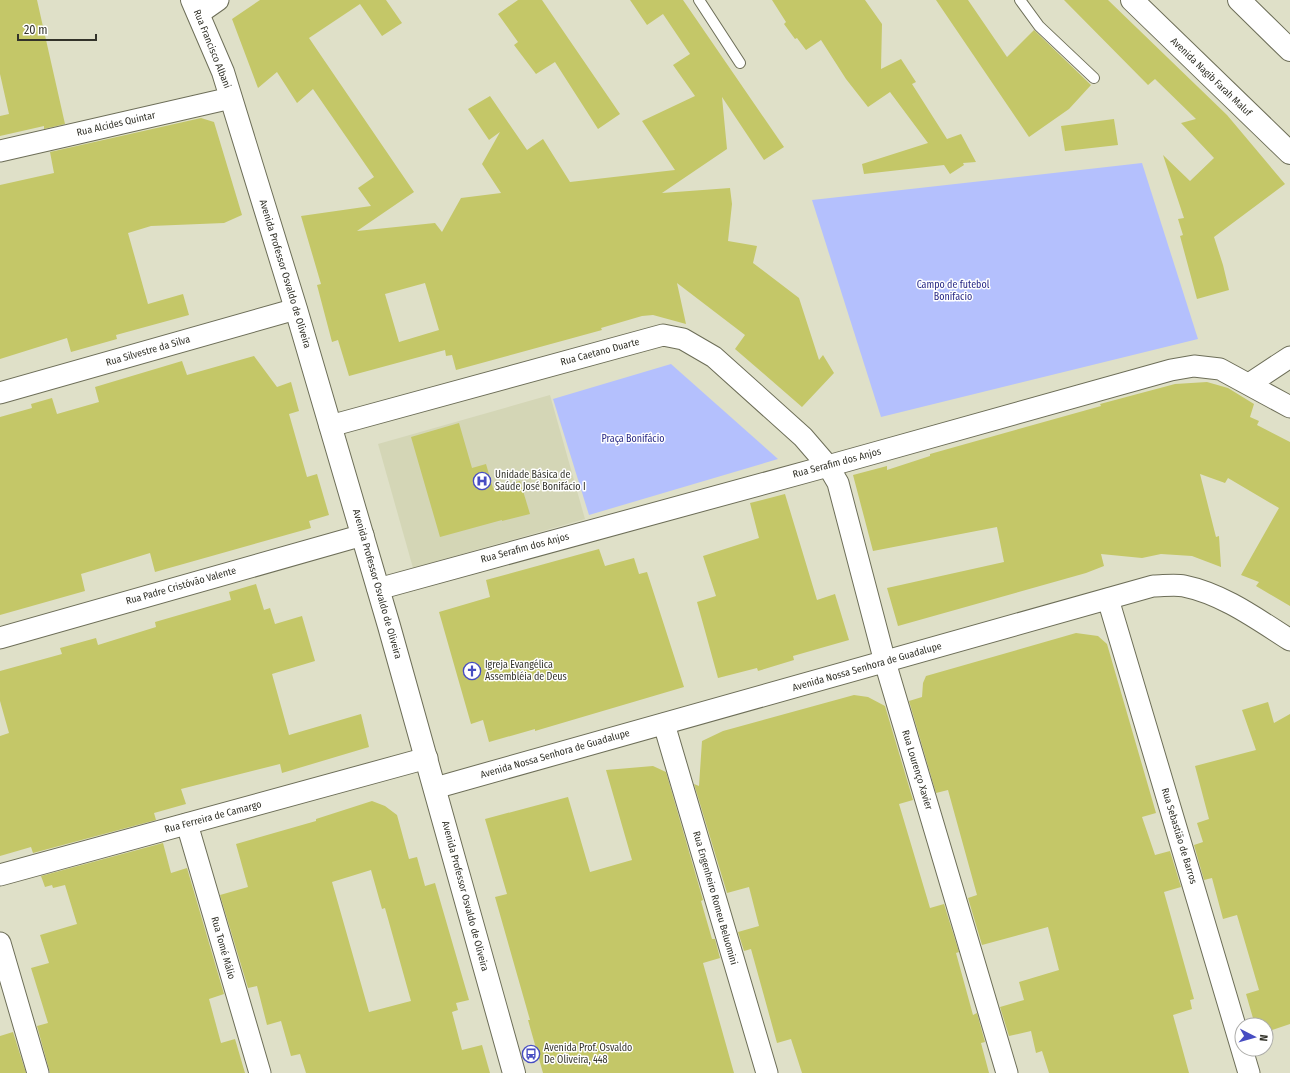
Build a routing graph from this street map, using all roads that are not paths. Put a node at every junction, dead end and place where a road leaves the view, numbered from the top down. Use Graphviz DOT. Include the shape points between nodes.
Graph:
graph roads {
  1 [pos="218,0"];
  2 [pos="699,0"];
  3 [pos="1020,0"];
  4 [pos="1132,0"];
  5 [pos="1239,0"];
  6 [pos="195,7"];
  7 [pos="1290,50"];
  8 [pos="740,63"];
  9 [pos="1094,78"];
  10 [pos="231,98"];
  11 [pos="0,151"];
  12 [pos="1290,153"];
  13 [pos="296,309"];
  14 [pos="1290,357"];
  15 [pos="1249,384"];
  16 [pos="0,393"];
  17 [pos="1290,407"];
  18 [pos="330,426"];
  19 [pos="828,466"];
  20 [pos="363,535"];
  21 [pos="378,589"];
  22 [pos="1108,599"];
  23 [pos="0,638"];
  24 [pos="1290,640"];
  25 [pos="885,662"];
  26 [pos="664,724"];
  27 [pos="427,758"];
  28 [pos="435,788"];
  29 [pos="187,824"];
  30 [pos="0,875"];
  31 [pos="0,943"];
  32 [pos="38,1073"];
  33 [pos="260,1073"];
  34 [pos="514,1073"];
  35 [pos="767,1073"];
  36 [pos="1007,1073"];
  37 [pos="1249,1073"];
  1 -- 6 [label="street"];
  2 -- 8 [label="lane"];
  3 -- 9 [label="lane" via="1039,26"];
  4 -- 12 [label="street, Avenida Nagib Farah Maluf"];
  5 -- 7 [label="street"];
  6 -- 10 [label="street, Rua Francisco Albani" via="223,72"];
  10 -- 11 [label="street, Rua Alcides Quintar"];
  10 -- 13 [label="street, Avenida Professor Osvaldo de Oliveira"];
  13 -- 16 [label="street, Rua Silvestre da Silva"];
  13 -- 18 [label="street, Avenida Professor Osvaldo de Oliveira"];
  14 -- 15 [label="street"];
  15 -- 17 [label="street, Rua Serafim dos Anjos"];
  15 -- 19 [label="street, Rua Serafim dos Anjos" via="1220,369 1194,366 1171,370"];
  18 -- 19 [label="street, Rua Caetano Duarte" via="663,335 683,339 714,357 803,437"];
  18 -- 20 [label="street, Avenida Professor Osvaldo de Oliveira"];
  19 -- 21 [label="street, Rua Serafim dos Anjos"];
  19 -- 25 [label="street, Rua Lourenço Xavier" via="838,483"];
  20 -- 21 [label="street, Avenida Professor Osvaldo de Oliveira"];
  20 -- 23 [label="street, Rua Padre Cristóvão Valente"];
  21 -- 27 [label="street, Avenida Professor Osvaldo de Oliveira"];
  22 -- 24 [label="street, Avenida Nossa Senhora de Guadalupe" via="1153,586 1182,585 1210,594 1246,612"];
  22 -- 25 [label="street, Avenida Nossa Senhora de Guadalupe"];
  22 -- 37 [label="street, Rua Sebastião de Barros"];
  25 -- 26 [label="street, Avenida Nossa Senhora de Guadalupe"];
  25 -- 36 [label="street, Rua Lourenço Xavier"];
  26 -- 28 [label="street, Avenida Nossa Senhora de Guadalupe"];
  26 -- 35 [label="street, Rua Engenheiro Romeu Beluomini"];
  27 -- 28 [label="street, Avenida Professor Osvaldo de Oliveira"];
  27 -- 29 [label="street, Rua Ferreira de Camargo"];
  28 -- 34 [label="street, Avenida Professor Osvaldo de Oliveira"];
  29 -- 30 [label="street, Rua Ferreira de Camargo"];
  29 -- 33 [label="street, Rua Tomé Málio"];
  31 -- 32 [label="street"];
}
